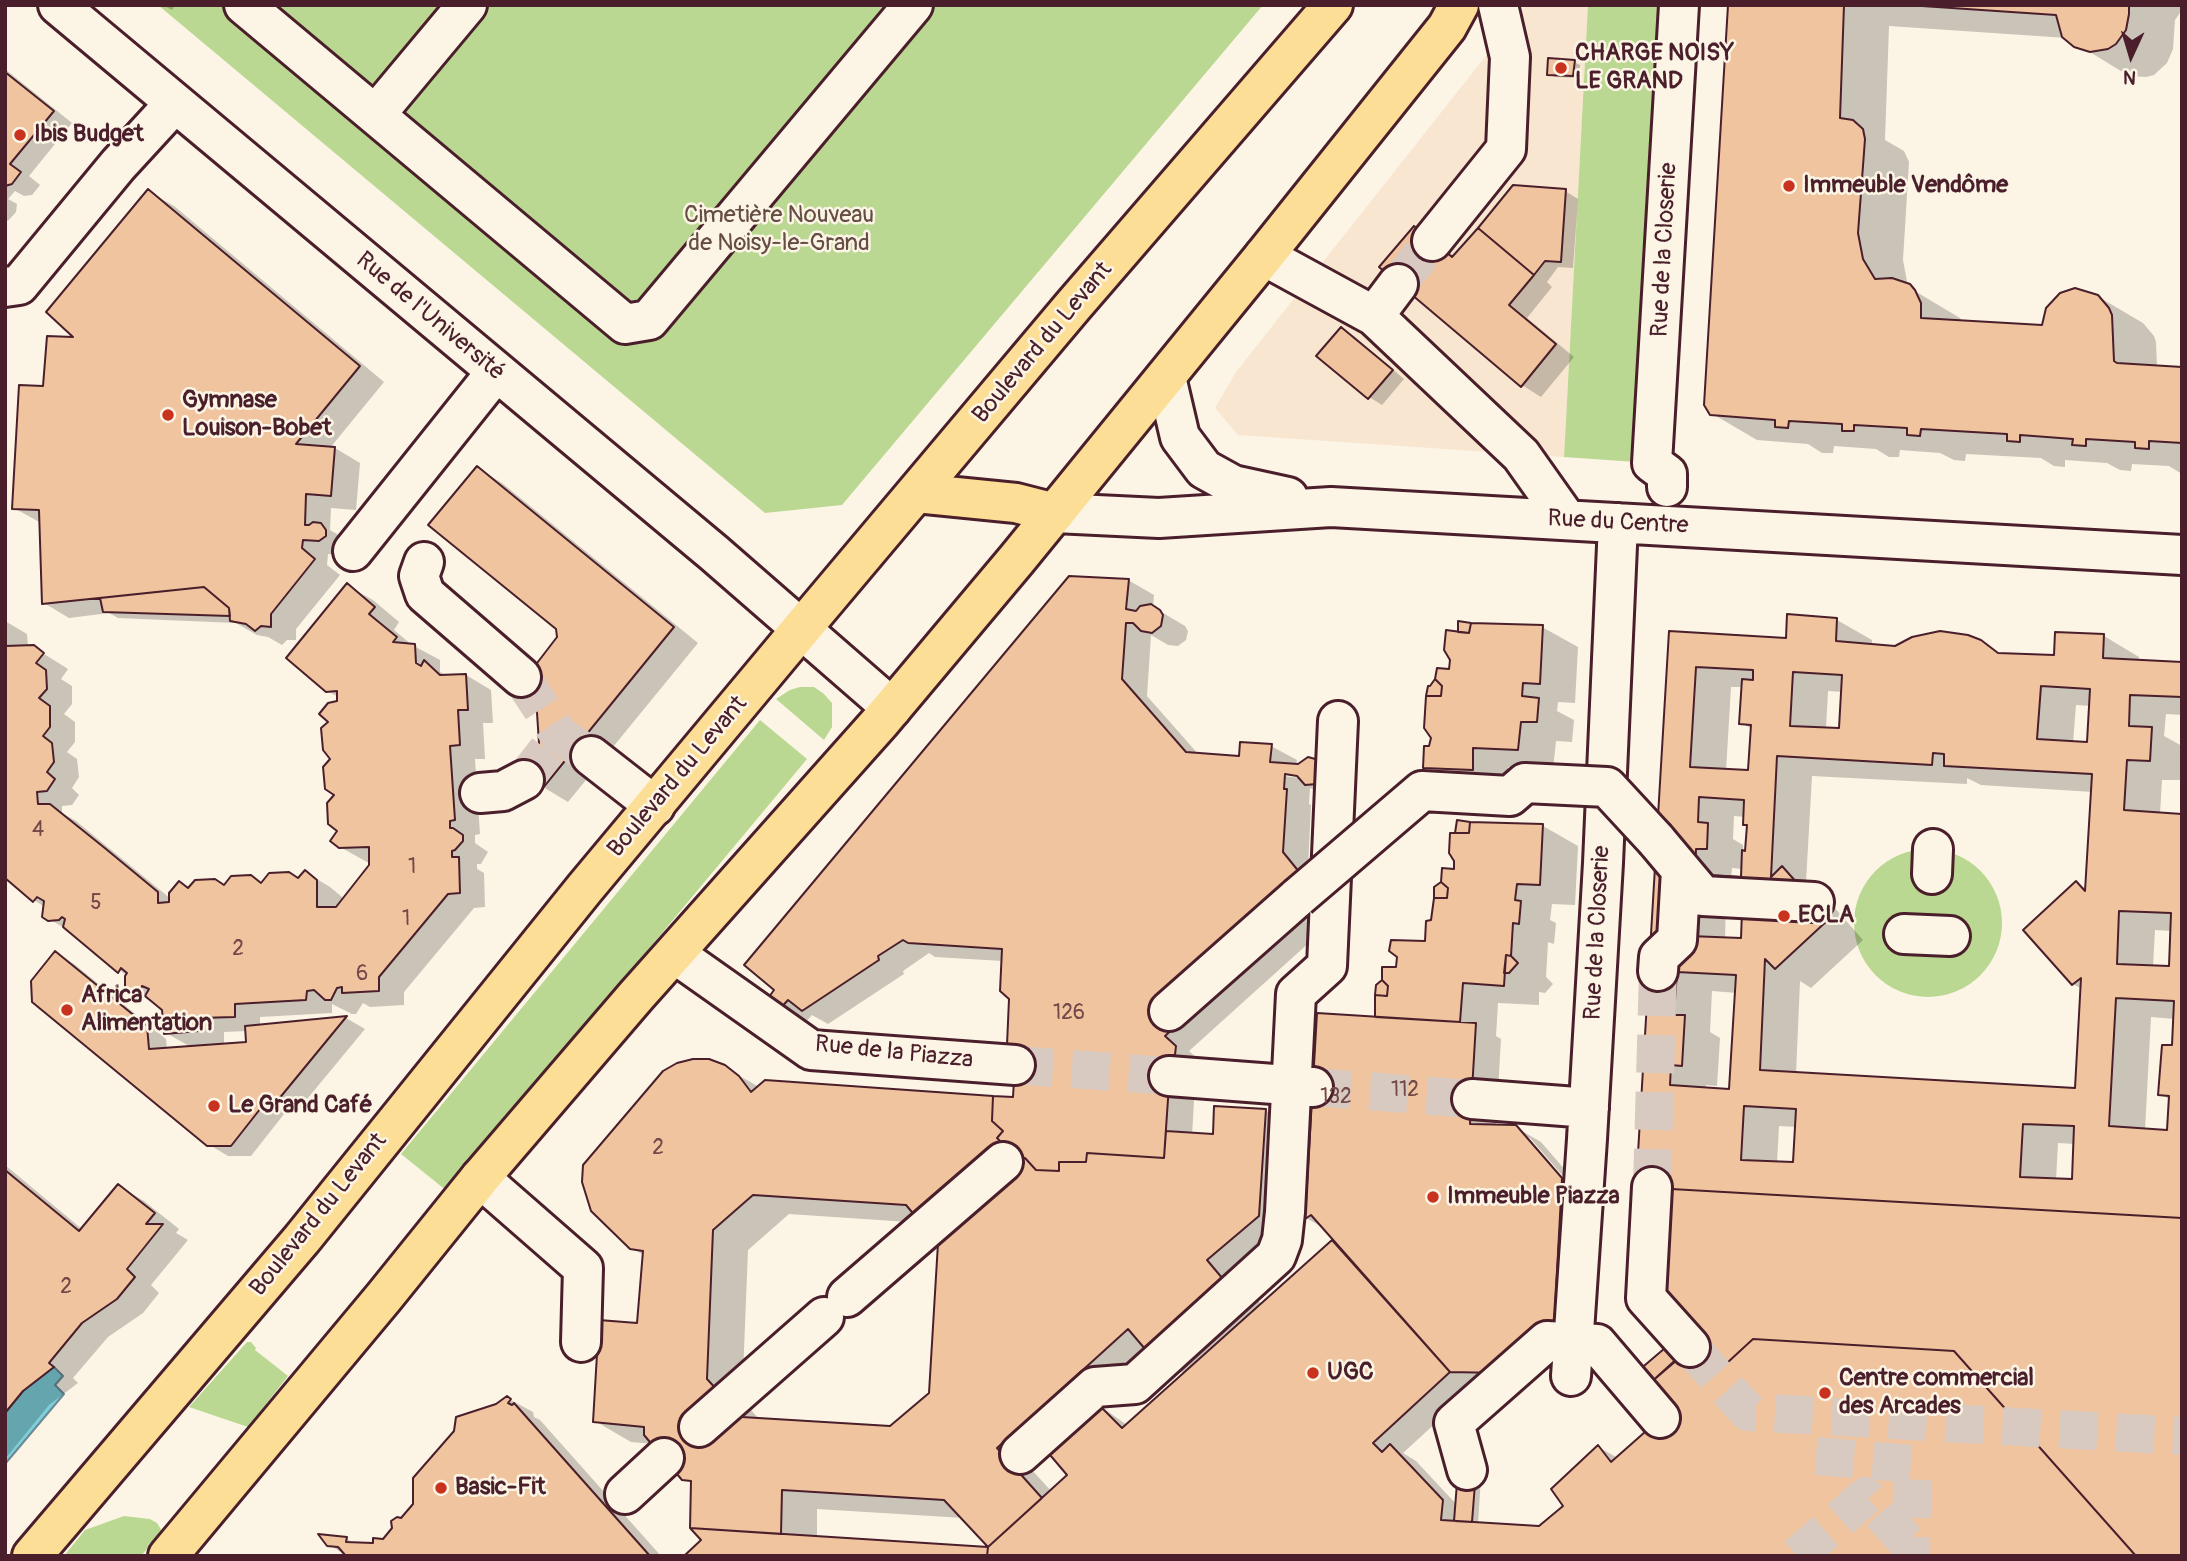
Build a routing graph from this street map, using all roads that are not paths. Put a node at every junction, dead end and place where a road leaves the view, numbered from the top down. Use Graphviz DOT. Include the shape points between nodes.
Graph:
graph roads {
  1 [pos="58,5"];
  2 [pos="244,5"];
  3 [pos="467,5"];
  4 [pos="913,5"];
  5 [pos="1333,5"];
  6 [pos="1459,5"];
  7 [pos="1497,5"];
  8 [pos="1679,5"];
  9 [pos="175,103"];
  10 [pos="376,114"];
  11 [pos="1432,241"];
  12 [pos="1264,257"];
  13 [pos="1398,284"];
  14 [pos="5,287"];
  15 [pos="1374,316"];
  16 [pos="496,372"];
  17 [pos="1166,377"];
  18 [pos="1667,487"];
  19 [pos="916,493"];
  20 [pos="1331,507"];
  21 [pos="1055,513"];
  22 [pos="1567,520"];
  23 [pos="1618,523"];
  24 [pos="353,551"];
  25 [pos="2182,555"];
  26 [pos="424,562"];
  27 [pos="802,628"];
  28 [pos="521,677"];
  29 [pos="892,708"];
  30 [pos="1338,721"];
  31 [pos="591,756"];
  32 [pos="524,780"];
  33 [pos="480,793"];
  34 [pos="654,806"];
  35 [pos="1669,870"];
  36 [pos="1814,902"];
  37 [pos="675,954"];
  38 [pos="1658,971"];
  39 [pos="1169,1011"];
  40 [pos="1015,1065"];
  41 [pos="1169,1076"];
  42 [pos="1303,1086"];
  43 [pos="1472,1099"];
  44 [pos="1589,1108"];
  45 [pos="1003,1162"];
  46 [pos="480,1178"];
  47 [pos="1652,1188"];
  48 [pos="581,1342"];
  49 [pos="1690,1347"];
  50 [pos="1572,1359"];
  51 [pos="1660,1418"];
  52 [pos="699,1427"];
  53 [pos="1020,1454"];
  54 [pos="664,1458"];
  55 [pos="1467,1470"];
  56 [pos="625,1494"];
  57 [pos="32,1556"];
  58 [pos="167,1556"];
  1 -- 9 [label="street, Rue de l'Université"];
  2 -- 10 [label="street"];
  3 -- 10 [label="street"];
  4 -- 10 [label="street" via="649,320 625,324"];
  5 -- 19 [label="main road, Boulevard du Levant"];
  6 -- 12 [label="main road" via="1447,27"];
  7 -- 11 [label="street" via="1510,57 1507,149"];
  8 -- 18 [label="street, Rue de la Closerie" via="1653,463 1667,474"];
  9 -- 14 [label="street" via="19,285"];
  9 -- 16 [label="street, Rue de l'Université"];
  12 -- 15 [label="street"];
  12 -- 17 [label="main road"];
  13 -- 15 [label="street"];
  15 -- 22 [label="street" via="1521,455"];
  16 -- 24 [label="street"];
  16 -- 27 [label="street, Rue de l'Université"];
  17 -- 20 [label="street" via="1180,437 1204,470 1233,485"];
  17 -- 21 [label="main road"];
  19 -- 21 [label="main road" via="1016,503"];
  19 -- 27 [label="main road, Boulevard du Levant"];
  20 -- 21 [label="street, Rue du Centre" via="1159,518"];
  20 -- 22 [label="street, Rue du Centre"];
  21 -- 29 [label="main road"];
  22 -- 23 [label="street, Rue du Centre"];
  23 -- 25 [label="street, Rue du Centre"];
  23 -- 44 [label="street, Rue de la Closerie"];
  26 -- 28 [label="street" via="419,576 425,594"];
  27 -- 29 [label="street, Rue de l'Université"];
  27 -- 34 [label="main road, Boulevard du Levant"];
  29 -- 37 [label="main road"];
  30 -- 42 [label="street" via="1327,966 1296,994"];
  31 -- 34 [label="street"];
  32 -- 33 [label="street" via="503,791"];
  34 -- 57 [label="main road, Boulevard du Levant" via="302,1238"];
  35 -- 36 [label="street" via="1703,896"];
  35 -- 38 [label="street" via="1677,940 1659,957"];
  35 -- 39 [label="street, bridge" via="1606,787 1525,783 1510,796 1422,791"];
  37 -- 40 [label="street, Rue de la Piazza" via="811,1050"];
  37 -- 46 [label="main road"];
  41 -- 42 [label="street"];
  42 -- 53 [label="street" via="1276,1256 1135,1384 1095,1387"];
  43 -- 44 [label="street"];
  44 -- 50 [label="street, Rue de la Closerie"];
  45 -- 52 [label="street"];
  46 -- 48 [label="street" via="583,1268"];
  46 -- 58 [label="main road"];
  47 -- 49 [label="street" via="1646,1298"];
  50 -- 51 [label="street" via="1597,1344"];
  50 -- 55 [label="street" via="1547,1342 1454,1423"];
  54 -- 56 [label="street"];
}
